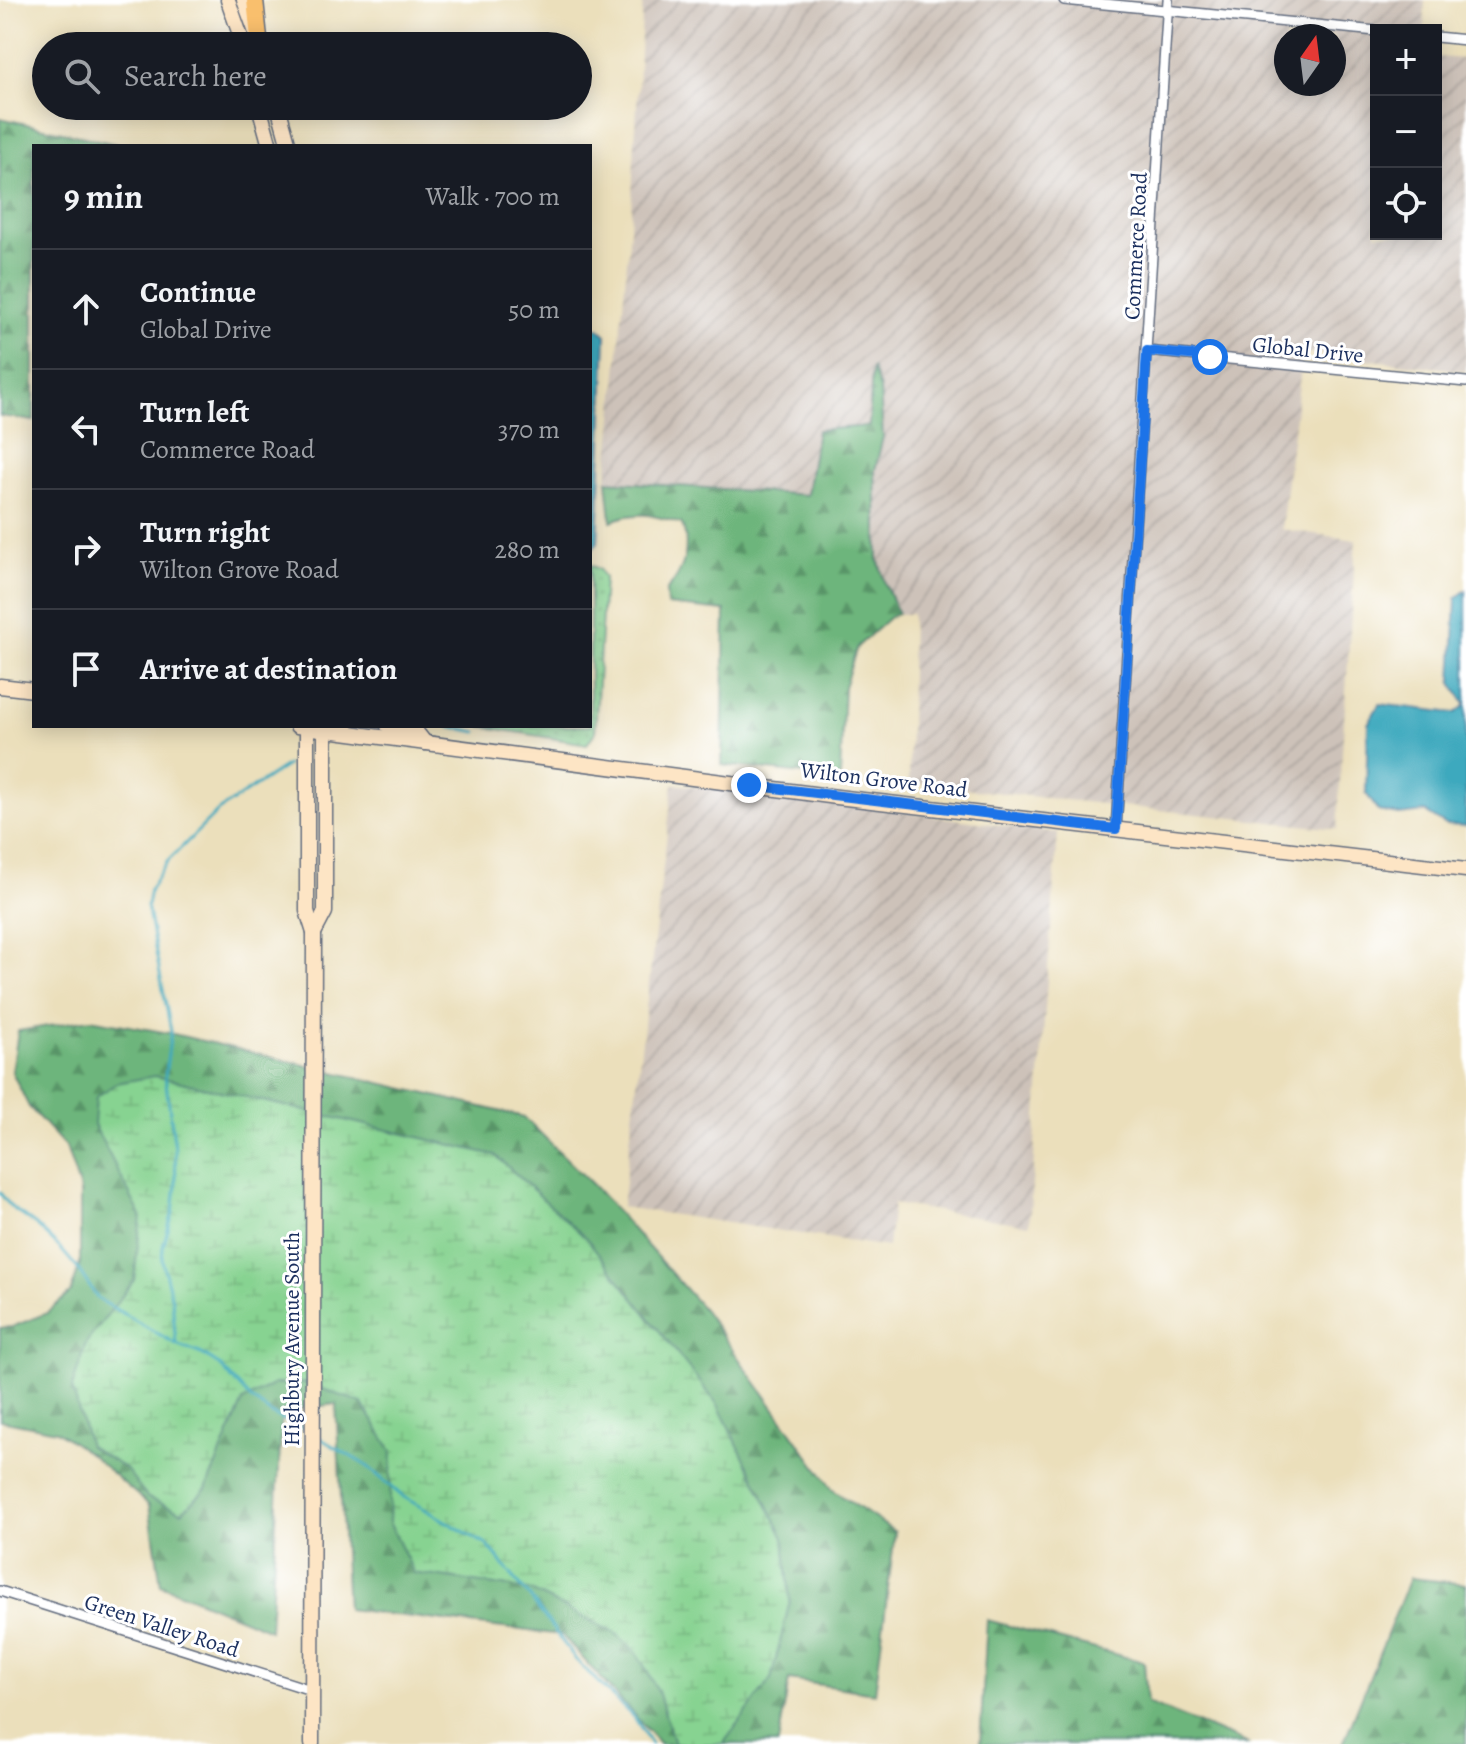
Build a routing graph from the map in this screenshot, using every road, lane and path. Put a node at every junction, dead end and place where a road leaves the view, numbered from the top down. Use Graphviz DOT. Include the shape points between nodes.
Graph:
graph roads {
  1 [pos="228,0"];
  2 [pos="244,0"];
  3 [pos="255,0"];
  4 [pos="1064,0"];
  5 [pos="1168,5"];
  6 [pos="1370,30"];
  7 [pos="248,32"];
  8 [pos="252,32"];
  9 [pos="255,32"];
  10 [pos="1442,38"];
  11 [pos="1466,40"];
  12 [pos="263,120"];
  13 [pos="282,120"];
  14 [pos="269,144"];
  15 [pos="288,144"];
  16 [pos="1147,351"];
  17 [pos="1466,382"];
  18 [pos="0,686"];
  19 [pos="32,690"];
  20 [pos="304,728"];
  21 [pos="325,728"];
  22 [pos="396,728"];
  23 [pos="426,743"];
  24 [pos="1116,829"];
  25 [pos="1466,870"];
  26 [pos="314,933"];
  27 [pos="0,1591"];
  28 [pos="314,1691"];
  29 [pos="312,1744"];
  1 -- 7 [label="main road"];
  2 -- 8 [label="main road"];
  3 -- 9 [label="highway"];
  4 -- 5 [label="street"];
  5 -- 6 [label="street"];
  5 -- 16 [label="street, Commerce Road"];
  10 -- 11 [label="street"];
  12 -- 14 [label="main road"];
  13 -- 15 [label="main road"];
  16 -- 17 [label="street, Global Drive"];
  16 -- 24 [label="street, Commerce Road"];
  18 -- 19 [label="main road"];
  20 -- 26 [label="main road, Highbury Avenue South" via="307,911"];
  21 -- 23 [label="main road, Wilton Grove Road"];
  21 -- 26 [label="main road, Highbury Avenue South" via="325,912"];
  22 -- 23 [label="main road" via="418,734"];
  23 -- 24 [label="main road, Wilton Grove Road"];
  24 -- 25 [label="main road, Wilton Grove Road"];
  26 -- 28 [label="main road, Highbury Avenue South"];
  27 -- 28 [label="street, Green Valley Road"];
  28 -- 29 [label="main road, Highbury Avenue South"];
}
